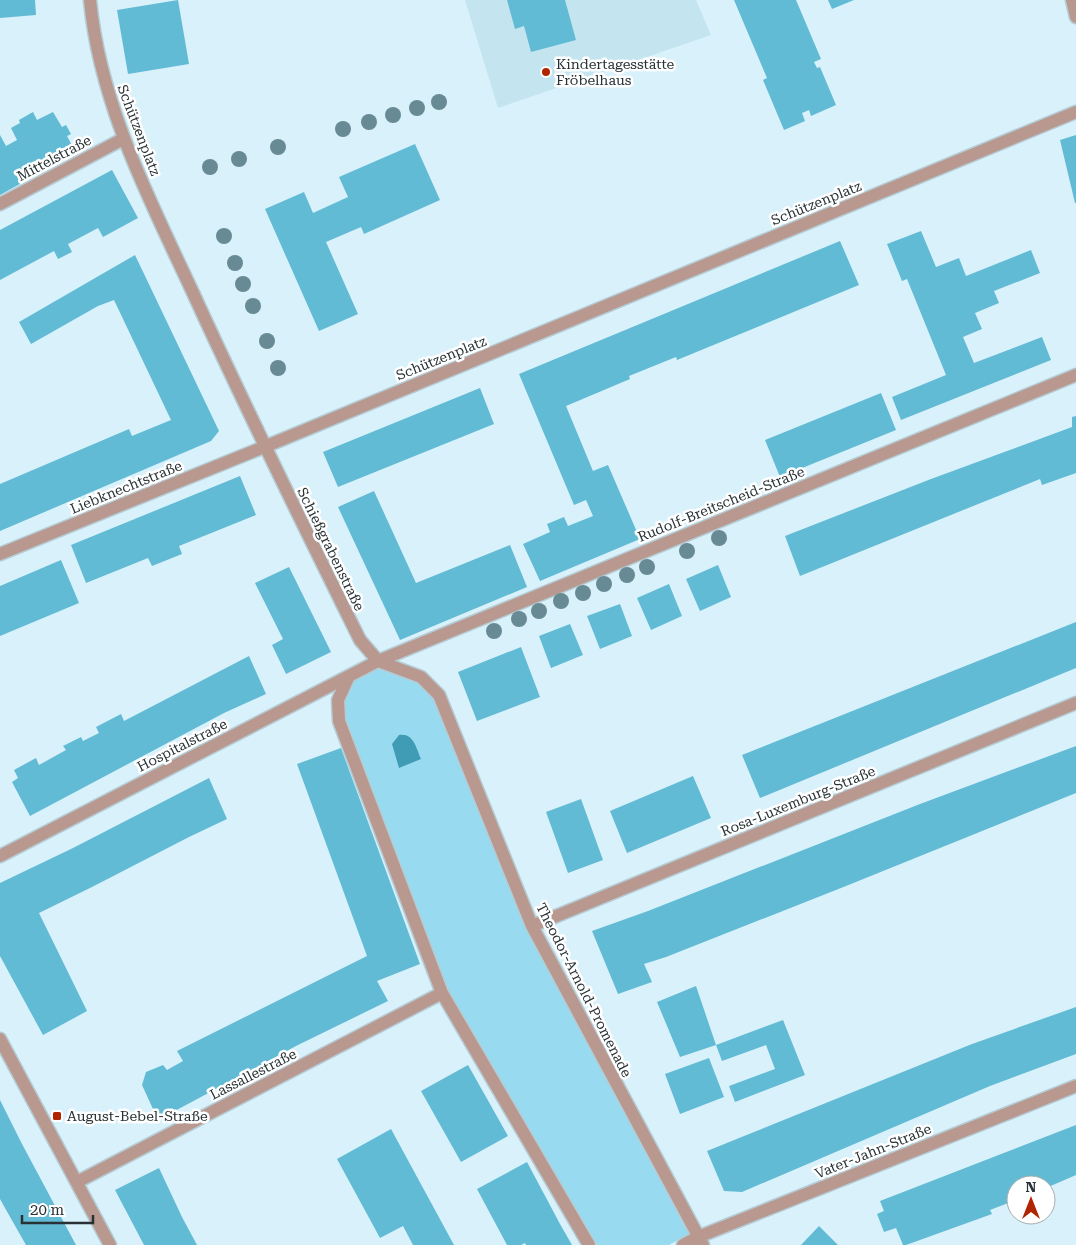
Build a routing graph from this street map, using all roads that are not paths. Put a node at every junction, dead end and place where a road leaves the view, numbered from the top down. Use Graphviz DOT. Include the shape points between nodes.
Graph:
graph roads {
  1 [pos="90,0"];
  2 [pos="1072,0"];
  3 [pos="1076,17"];
  4 [pos="1076,112"];
  5 [pos="123,139"];
  6 [pos="0,204"];
  7 [pos="1076,375"];
  8 [pos="264,447"];
  9 [pos="0,554"];
  10 [pos="378,661"];
  11 [pos="349,676"];
  12 [pos="1076,703"];
  13 [pos="0,856"];
  14 [pos="532,926"];
  15 [pos="442,993"];
  16 [pos="0,1039"];
  17 [pos="1076,1086"];
  18 [pos="77,1182"];
  19 [pos="700,1241"];
  20 [pos="110,1245"];
  21 [pos="589,1245"];
  22 [pos="683,1245"];
  1 -- 5 [label="street, Schützenplatz" via="105,83"];
  2 -- 3 [label="street"];
  4 -- 8 [label="street, Schützenplatz"];
  5 -- 6 [label="street, Mittelstraße"];
  5 -- 8 [label="street, Schützenplatz"];
  7 -- 10 [label="street, Rudolf-Breitscheid-Straße"];
  8 -- 9 [label="street, Liebknechtstraße"];
  8 -- 10 [label="street, Schießgrabenstraße" via="360,640"];
  10 -- 11 [label="street, Hospitalstraße"];
  10 -- 14 [label="street, Theodor-Arnold-Promenade" via="421,677 439,695"];
  11 -- 13 [label="street, Hospitalstraße"];
  11 -- 15 [label="street" via="338,700 339,721"];
  12 -- 14 [label="street, Rosa-Luxemburg-Straße"];
  14 -- 19 [label="street, Theodor-Arnold-Promenade"];
  15 -- 18 [label="street, Lassallestraße"];
  15 -- 21 [label="street"];
  16 -- 18 [label="street"];
  17 -- 19 [label="street, Vater-Jahn-Straße"];
  18 -- 20 [label="street"];
  19 -- 22 [label="street, Vater-Jahn-Straße"];
}
